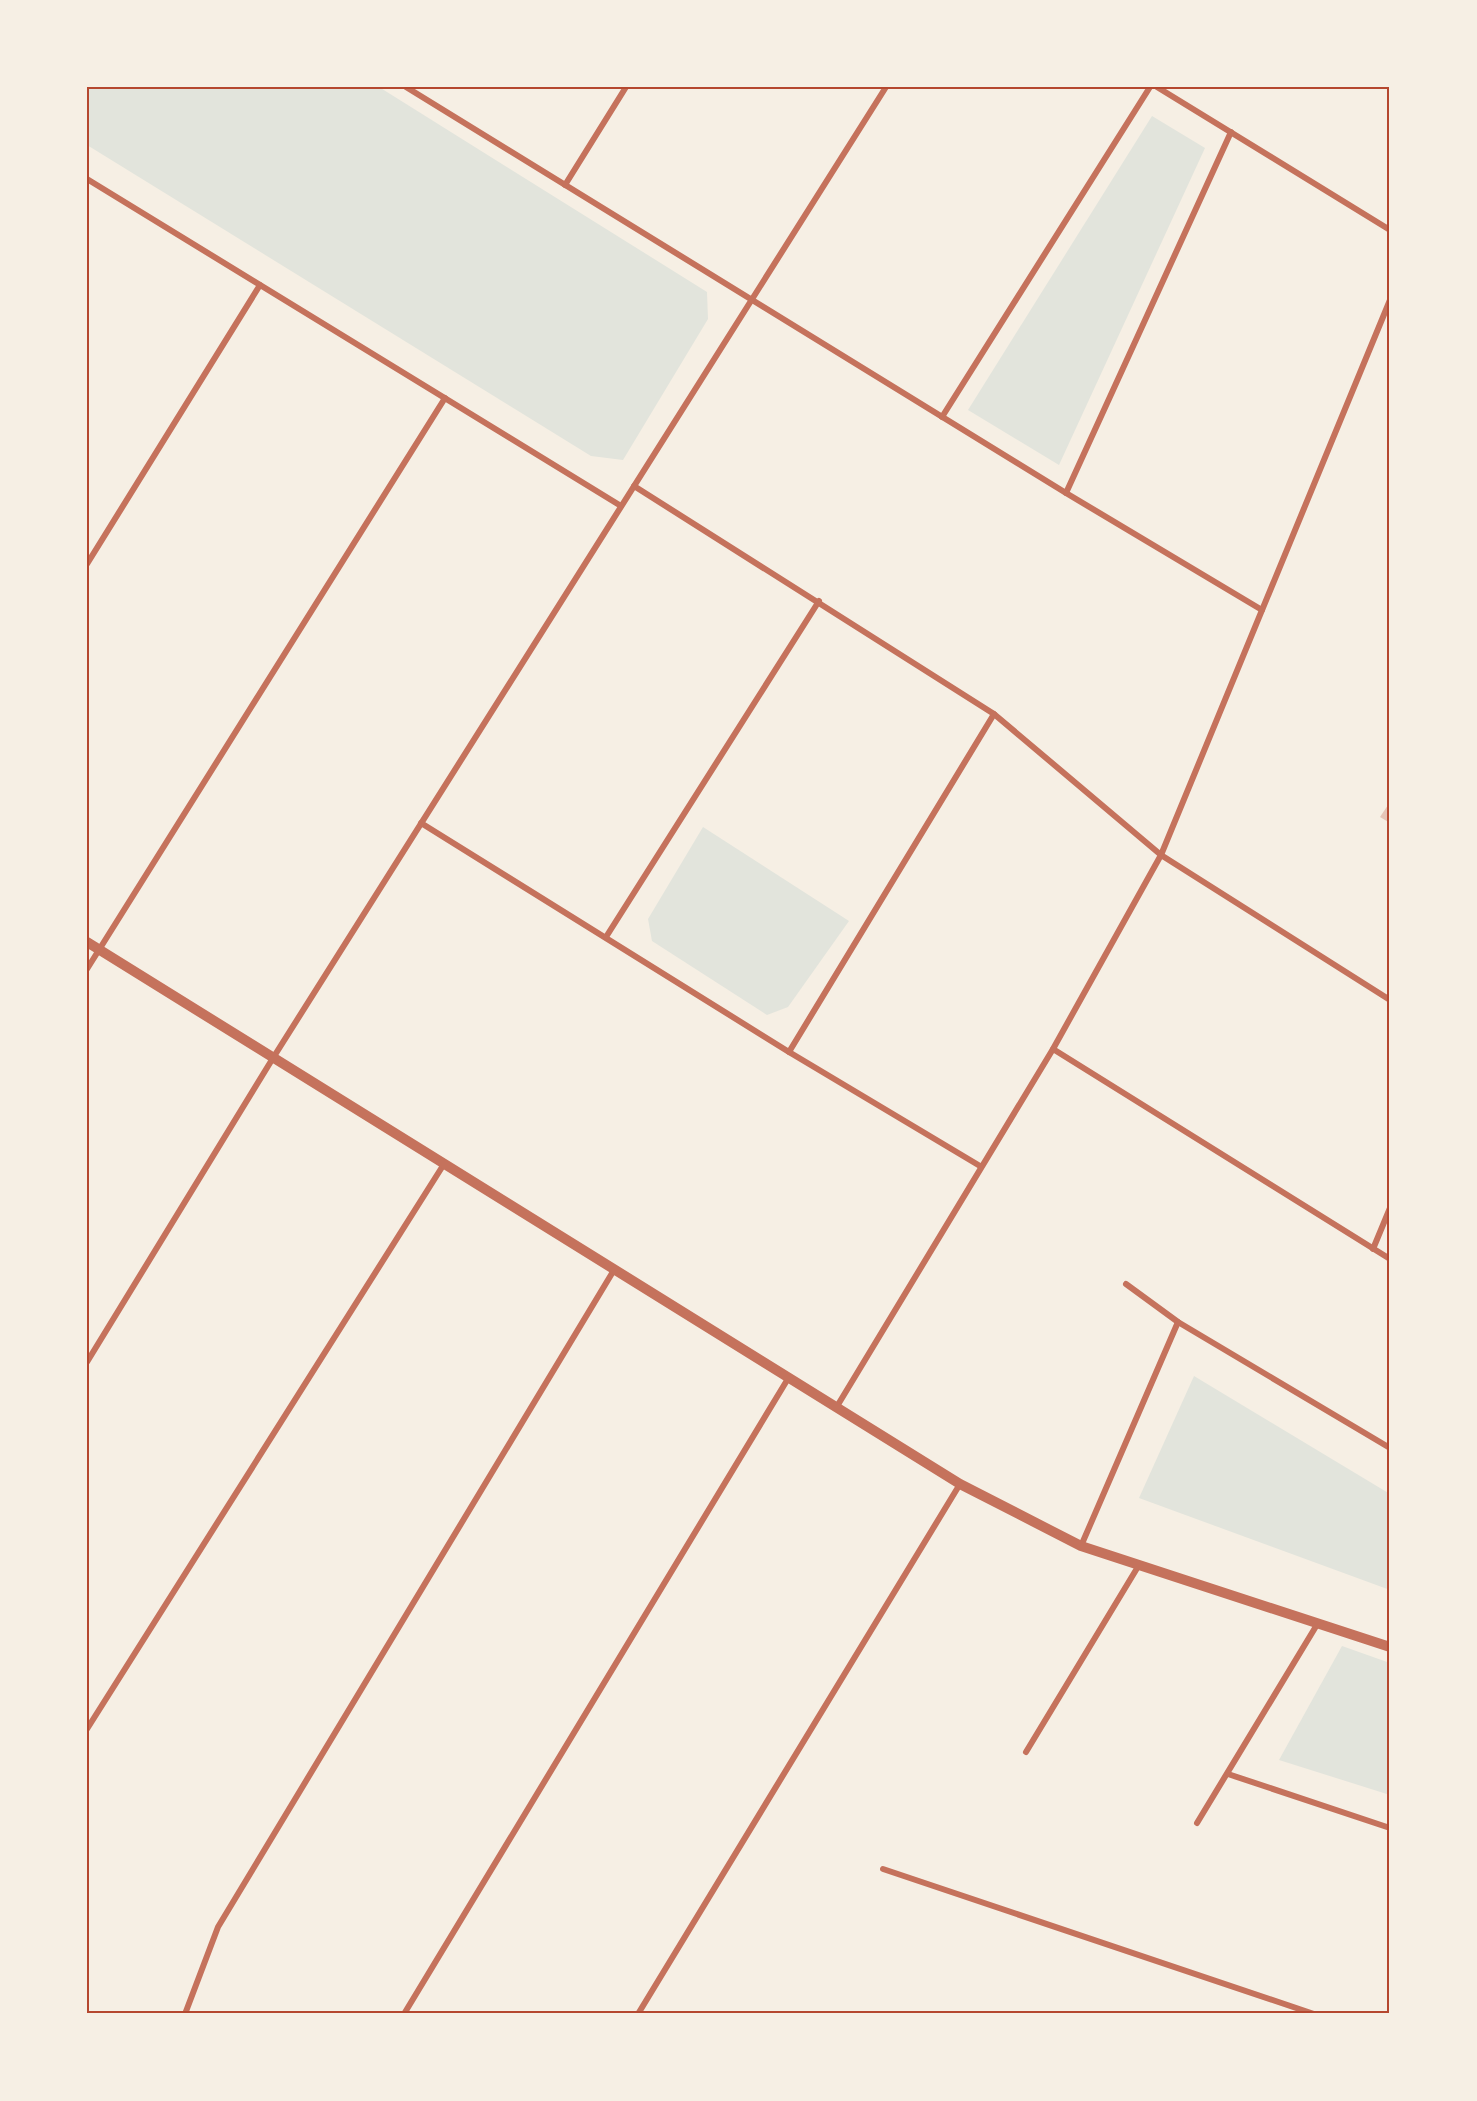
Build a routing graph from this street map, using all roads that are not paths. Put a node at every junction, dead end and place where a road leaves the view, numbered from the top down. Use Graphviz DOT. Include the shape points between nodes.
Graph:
graph roads {
  1 [pos="406,87"];
  2 [pos="626,87"];
  3 [pos="886,87"];
  4 [pos="1150,87"];
  5 [pos="1156,87"];
  6 [pos="1231,132"];
  7 [pos="89,181"];
  8 [pos="565,185"];
  9 [pos="87,189"];
  10 [pos="1390,230"];
  11 [pos="260,285"];
  12 [pos="752,300"];
  13 [pos="1390,300"];
  14 [pos="445,398"];
  15 [pos="942,417"];
  16 [pos="634,486"];
  17 [pos="1066,493"];
  18 [pos="621,506"];
  19 [pos="87,564"];
  20 [pos="819,601"];
  21 [pos="1262,610"];
  22 [pos="994,714"];
  23 [pos="421,824"];
  24 [pos="1161,855"];
  25 [pos="606,937"];
  26 [pos="87,942"];
  27 [pos="99,950"];
  28 [pos="87,969"];
  29 [pos="1390,1000"];
  30 [pos="1053,1049"];
  31 [pos="789,1052"];
  32 [pos="273,1058"];
  33 [pos="444,1164"];
  34 [pos="980,1166"];
  35 [pos="1390,1208"];
  36 [pos="1373,1249"];
  37 [pos="1390,1260"];
  38 [pos="614,1270"];
  39 [pos="1126,1284"];
  40 [pos="1178,1322"];
  41 [pos="87,1362"];
  42 [pos="789,1377"];
  43 [pos="836,1408"];
  44 [pos="1390,1448"];
  45 [pos="960,1484"];
  46 [pos="1082,1546"];
  47 [pos="1140,1564"];
  48 [pos="1318,1623"];
  49 [pos="1390,1647"];
  50 [pos="87,1729"];
  51 [pos="1026,1752"];
  52 [pos="1227,1774"];
  53 [pos="1197,1823"];
  54 [pos="1390,1828"];
  55 [pos="883,1869"];
  56 [pos="185,2014"];
  57 [pos="404,2014"];
  58 [pos="638,2014"];
  59 [pos="1314,2014"];
  1 -- 8 [label="street"];
  2 -- 8 [label="street"];
  3 -- 12 [label="street"];
  4 -- 15 [label="street"];
  5 -- 6 [label="street"];
  6 -- 10 [label="street"];
  6 -- 17 [label="street"];
  7 -- 9 [label="street"];
  7 -- 11 [label="street"];
  8 -- 12 [label="street"];
  11 -- 14 [label="street"];
  11 -- 19 [label="street"];
  12 -- 15 [label="street"];
  12 -- 16 [label="street"];
  13 -- 21 [label="street"];
  14 -- 18 [label="street"];
  14 -- 27 [label="street"];
  15 -- 17 [label="street"];
  16 -- 18 [label="street"];
  16 -- 20 [label="street"];
  17 -- 21 [label="street"];
  18 -- 23 [label="street"];
  20 -- 22 [label="street"];
  20 -- 25 [label="street"];
  21 -- 24 [label="street"];
  22 -- 24 [label="street"];
  22 -- 31 [label="street"];
  23 -- 25 [label="street"];
  23 -- 32 [label="street"];
  24 -- 29 [label="street"];
  24 -- 30 [label="street"];
  25 -- 31 [label="street"];
  26 -- 27 [label="street"];
  27 -- 28 [label="street"];
  27 -- 32 [label="street"];
  30 -- 34 [label="street"];
  30 -- 36 [label="street"];
  31 -- 34 [label="street"];
  32 -- 33 [label="street"];
  32 -- 41 [label="street"];
  33 -- 38 [label="street"];
  33 -- 50 [label="street"];
  34 -- 43 [label="street"];
  35 -- 36 [label="street"];
  36 -- 37 [label="street"];
  38 -- 42 [label="street"];
  38 -- 56 [label="street" via="218,1927"];
  39 -- 40 [label="street"];
  40 -- 44 [label="street"];
  40 -- 46 [label="street"];
  42 -- 43 [label="street"];
  42 -- 57 [label="street"];
  43 -- 45 [label="street"];
  45 -- 46 [label="street"];
  45 -- 58 [label="street"];
  46 -- 47 [label="street"];
  47 -- 48 [label="street"];
  47 -- 51 [label="street"];
  48 -- 49 [label="street"];
  48 -- 52 [label="street"];
  52 -- 53 [label="street"];
  52 -- 54 [label="street"];
  55 -- 59 [label="street"];
}
